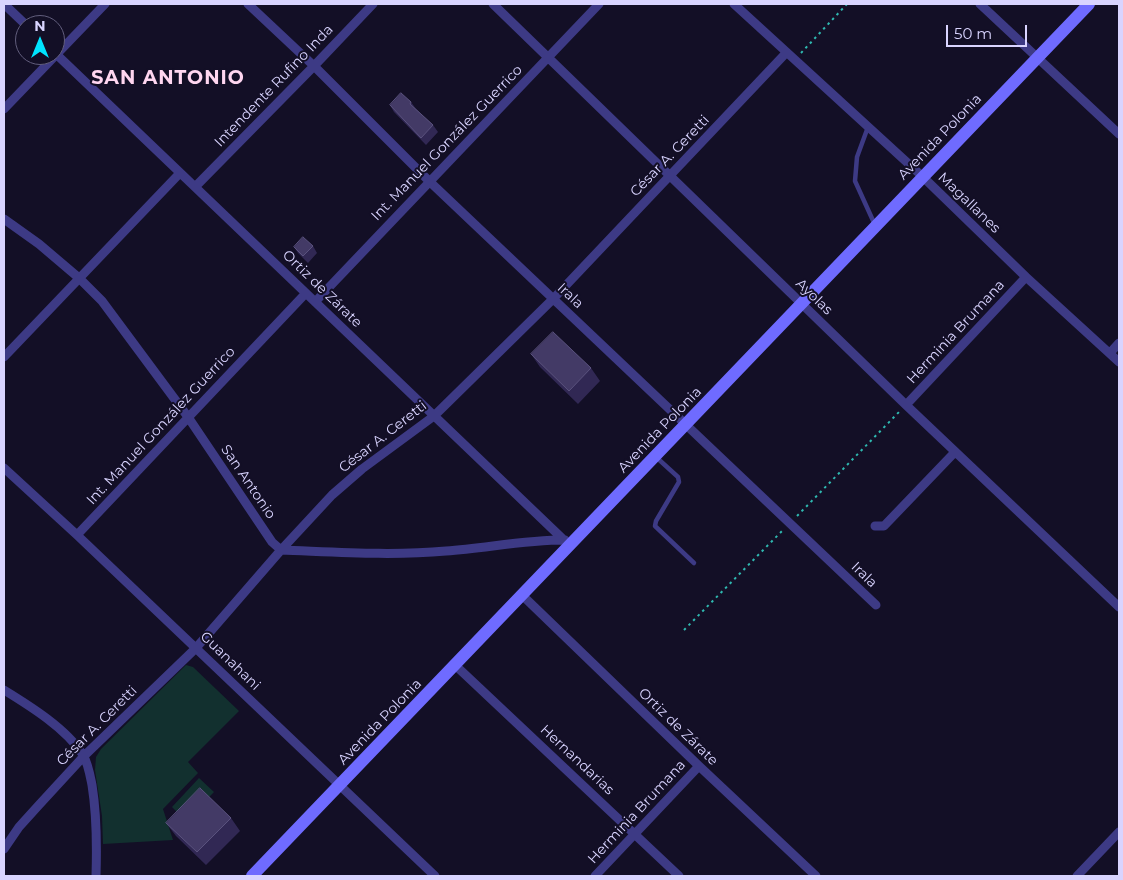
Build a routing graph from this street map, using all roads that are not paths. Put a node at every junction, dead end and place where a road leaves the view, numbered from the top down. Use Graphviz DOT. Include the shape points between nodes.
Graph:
graph roads {
  1 [pos="4,4"];
  2 [pos="105,4"];
  3 [pos="248,4"];
  4 [pos="373,4"];
  5 [pos="494,4"];
  6 [pos="600,4"];
  7 [pos="734,4"];
  8 [pos="980,4"];
  9 [pos="992,4"];
  10 [pos="1089,4"];
  11 [pos="16,15"];
  12 [pos="994,18"];
  13 [pos="65,45"];
  14 [pos="786,53"];
  15 [pos="548,58"];
  16 [pos="1037,58"];
  17 [pos="65,63"];
  18 [pos="46,65"];
  19 [pos="314,66"];
  20 [pos="4,109"];
  21 [pos="868,127"];
  22 [pos="1119,134"];
  23 [pos="180,173"];
  24 [pos="670,176"];
  25 [pos="922,178"];
  26 [pos="429,181"];
  27 [pos="195,187"];
  28 [pos="4,219"];
  29 [pos="876,226"];
  30 [pos="1026,277"];
  31 [pos="79,278"];
  32 [pos="306,293"];
  33 [pos="553,299"];
  34 [pos="316,302"];
  35 [pos="801,304"];
  36 [pos="1119,343"];
  37 [pos="1110,353"];
  38 [pos="4,357"];
  39 [pos="1119,362"];
  40 [pos="906,405"];
  41 [pos="434,416"];
  42 [pos="188,417"];
  43 [pos="686,424"];
  44 [pos="955,452"];
  45 [pos="655,456"];
  46 [pos="4,468"];
  47 [pos="875,526"];
  48 [pos="78,535"];
  49 [pos="567,543"];
  50 [pos="281,550"];
  51 [pos="694,563"];
  52 [pos="523,596"];
  53 [pos="876,605"];
  54 [pos="1119,607"];
  55 [pos="196,648"];
  56 [pos="455,665"];
  57 [pos="4,690"];
  58 [pos="84,756"];
  59 [pos="699,766"];
  60 [pos="340,786"];
  61 [pos="1119,832"];
  62 [pos="635,834"];
  63 [pos="4,849"];
  64 [pos="96,876"];
  65 [pos="252,876"];
  66 [pos="435,876"];
  67 [pos="595,876"];
  68 [pos="679,876"];
  69 [pos="816,876"];
  70 [pos="1076,876"];
  1 -- 11 [label="street"];
  2 -- 13 [label="street"];
  3 -- 19 [label="street, Irala"];
  4 -- 19 [label="street, Intendente Rufino Inda"];
  5 -- 15 [label="street, Ayolas"];
  6 -- 15 [label="street, Int. Manuel González Guerrico"];
  7 -- 14 [label="street, Magallanes"];
  8 -- 12 [label="street"];
  9 -- 12 [label="street"];
  10 -- 16 [label="main road, Avenida Polonia"];
  12 -- 16 [label="street"];
  14 -- 21 [label="street, Magallanes"];
  14 -- 24 [label="street, César A. Ceretti"];
  15 -- 24 [label="street, Ayolas"];
  15 -- 26 [label="street, Int. Manuel González Guerrico"];
  16 -- 22 [label="street"];
  16 -- 25 [label="main road, Avenida Polonia"];
  17 -- 23 [label="street, Ortiz de Zárate"];
  18 -- 20 [label="street"];
  19 -- 26 [label="street, Irala"];
  19 -- 27 [label="street, Intendente Rufino Inda"];
  21 -- 25 [label="street, Magallanes"];
  21 -- 29 [label="lane" via="857,157 855,181"];
  23 -- 27 [label="street, Ortiz de Zárate"];
  23 -- 31 [label="street"];
  24 -- 33 [label="street, César A. Ceretti"];
  24 -- 35 [label="street, Ayolas"];
  25 -- 29 [label="main road, Avenida Polonia"];
  25 -- 30 [label="street, Magallanes"];
  26 -- 33 [label="street, Irala"];
  26 -- 34 [label="street, Int. Manuel González Guerrico"];
  27 -- 32 [label="street, Ortiz de Zárate"];
  28 -- 31 [label="street, San Antonio"];
  29 -- 35 [label="main road, Avenida Polonia"];
  30 -- 37 [label="street, Magallanes"];
  30 -- 40 [label="street, Herminia Brumana"];
  31 -- 38 [label="street"];
  31 -- 42 [label="street, San Antonio" via="102,301"];
  32 -- 34 [label="street, Ortiz de Zárate"];
  32 -- 42 [label="street, Int. Manuel González Guerrico"];
  33 -- 41 [label="street, César A. Ceretti"];
  33 -- 43 [label="street, Irala"];
  34 -- 41 [label="street, Ortiz de Zárate"];
  35 -- 40 [label="street, Ayolas"];
  35 -- 43 [label="main road, Avenida Polonia"];
  36 -- 37 [label="street"];
  37 -- 39 [label="street, Magallanes"];
  40 -- 44 [label="street, Ayolas"];
  41 -- 49 [label="street, Ortiz de Zárate"];
  41 -- 50 [label="street, César A. Ceretti" via="332,495"];
  42 -- 48 [label="street, Int. Manuel González Guerrico"];
  42 -- 50 [label="street, San Antonio" via="272,542"];
  43 -- 45 [label="main road, Avenida Polonia"];
  43 -- 53 [label="street, Irala"];
  44 -- 47 [label="street" via="884,526"];
  44 -- 54 [label="street, Ayolas"];
  45 -- 49 [label="main road, Avenida Polonia"];
  45 -- 51 [label="lane" via="678,477 679,482 655,526"];
  46 -- 48 [label="street, Guanahani"];
  48 -- 55 [label="street, Guanahani"];
  49 -- 50 [label="street" via="536,540 397,554"];
  49 -- 52 [label="main road, Avenida Polonia"];
  50 -- 55 [label="street, César A. Ceretti"];
  52 -- 56 [label="main road, Avenida Polonia"];
  52 -- 59 [label="street, Ortiz de Zárate"];
  55 -- 58 [label="street, César A. Ceretti"];
  55 -- 60 [label="street, Guanahani"];
  56 -- 60 [label="main road, Avenida Polonia"];
  56 -- 62 [label="street, Hernandarias"];
  57 -- 58 [label="street" via="43,716"];
  58 -- 63 [label="street, César A. Ceretti" via="19,827"];
  58 -- 64 [label="street" via="96,807"];
  59 -- 62 [label="street, Herminia Brumana"];
  59 -- 69 [label="street, Ortiz de Zárate"];
  60 -- 65 [label="main road, Avenida Polonia"];
  60 -- 66 [label="street, Guanahani"];
  61 -- 70 [label="street"];
  62 -- 67 [label="street, Herminia Brumana"];
  62 -- 68 [label="street, Hernandarias"];
}
